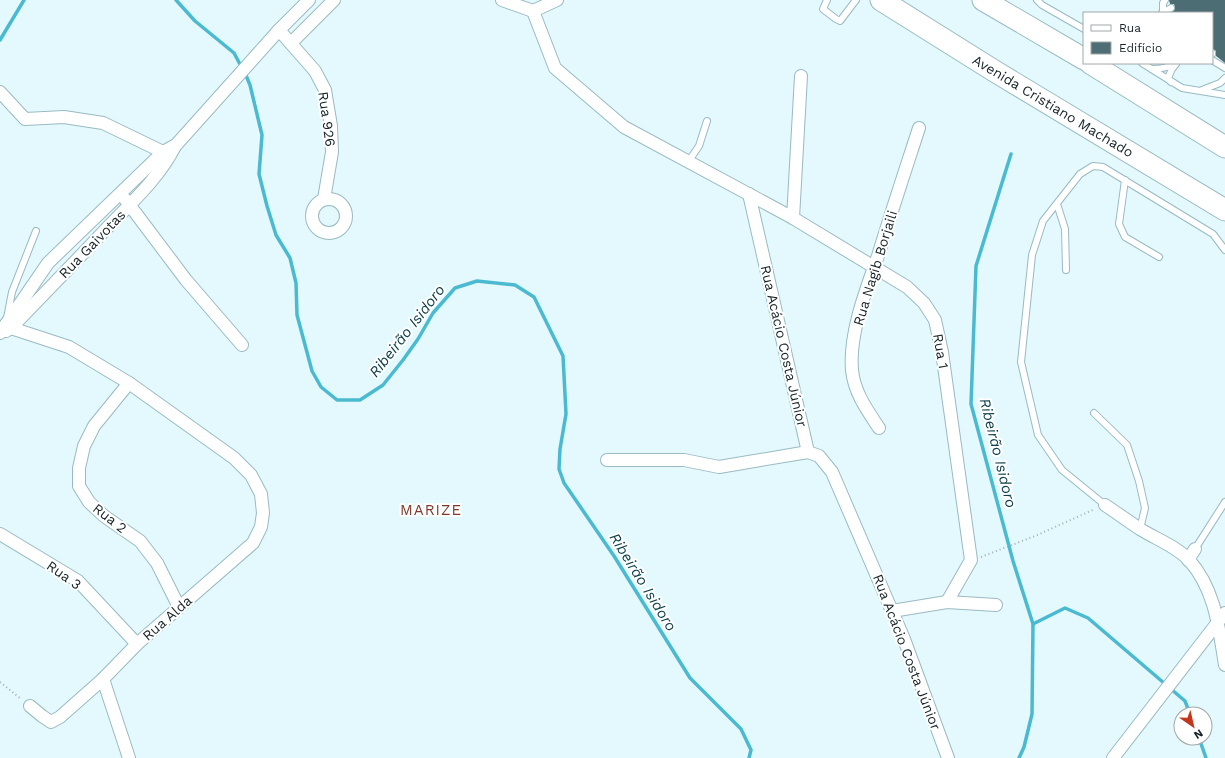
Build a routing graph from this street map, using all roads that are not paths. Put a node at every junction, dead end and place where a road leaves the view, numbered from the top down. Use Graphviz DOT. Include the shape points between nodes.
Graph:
graph roads {
  1 [pos="309,0"];
  2 [pos="334,0"];
  3 [pos="502,0"];
  4 [pos="557,0"];
  5 [pos="827,0"];
  6 [pos="856,0"];
  7 [pos="881,0"];
  8 [pos="983,0"];
  9 [pos="1037,0"];
  10 [pos="1164,0"];
  11 [pos="1171,8"];
  12 [pos="533,12"];
  13 [pos="1163,12"];
  14 [pos="1165,12"];
  15 [pos="1083,28"];
  16 [pos="279,30"];
  17 [pos="291,43"];
  18 [pos="1083,58"];
  19 [pos="1213,61"];
  20 [pos="1092,64"];
  21 [pos="1144,64"];
  22 [pos="1174,64"];
  23 [pos="1175,64"];
  24 [pos="1150,68"];
  25 [pos="1225,68"];
  26 [pos="801,76"];
  27 [pos="1225,78"];
  28 [pos="1171,82"];
  29 [pos="1200,91"];
  30 [pos="0,92"];
  31 [pos="1225,95"];
  32 [pos="707,121"];
  33 [pos="919,128"];
  34 [pos="1225,148"];
  35 [pos="166,155"];
  36 [pos="688,162"];
  37 [pos="1125,180"];
  38 [pos="121,194"];
  39 [pos="748,194"];
  40 [pos="324,199"];
  41 [pos="1056,204"];
  42 [pos="129,206"];
  43 [pos="1225,210"];
  44 [pos="793,218"];
  45 [pos="36,231"];
  46 [pos="1225,250"];
  47 [pos="1159,257"];
  48 [pos="874,267"];
  49 [pos="1066,270"];
  50 [pos="4,330"];
  51 [pos="242,345"];
  52 [pos="129,383"];
  53 [pos="1094,413"];
  54 [pos="879,428"];
  55 [pos="808,452"];
  56 [pos="607,460"];
  57 [pos="1225,502"];
  58 [pos="1105,505"];
  59 [pos="1140,529"];
  60 [pos="0,534"];
  61 [pos="1195,549"];
  62 [pos="1188,560"];
  63 [pos="948,602"];
  64 [pos="996,605"];
  65 [pos="179,607"];
  66 [pos="892,610"];
  67 [pos="1222,618"];
  68 [pos="137,644"];
  69 [pos="1225,665"];
  70 [pos="104,679"];
  71 [pos="30,706"];
  72 [pos="129,758"];
  73 [pos="948,758"];
  74 [pos="1113,758"];
  1 -- 16 [label="street"];
  2 -- 17 [label="street"];
  3 -- 12 [label="street"];
  4 -- 12 [label="street"];
  5 -- 6 [label="lane" via="823,8 840,21"];
  7 -- 43 [label="highway, Avenida Cristiano Machado"];
  8 -- 18 [label="highway"];
  9 -- 15 [label="lane"];
  10 -- 13 [label="lane"];
  11 -- 14 [label="lane"];
  12 -- 36 [label="street" via="555,68 624,127"];
  16 -- 17 [label="street, Rua 926"];
  16 -- 35 [label="street, Rua Gaivotas"];
  17 -- 40 [label="street, Rua 926" via="315,72 325,90 332,152"];
  19 -- 25 [label="lane"];
  20 -- 34 [label="highway"];
  21 -- 24 [label="lane"];
  22 -- 24 [label="lane" via="1160,69"];
  23 -- 28 [label="lane" via="1168,78"];
  24 -- 28 [label="lane"];
  26 -- 44 [label="street"];
  27 -- 29 [label="lane" via="1220,83"];
  28 -- 29 [label="lane" via="1182,88"];
  29 -- 31 [label="lane"];
  30 -- 35 [label="street" via="25,119 64,117 103,123"];
  32 -- 36 [label="lane" via="699,146"];
  33 -- 48 [label="street, Rua Nagib Borjaili"];
  35 -- 38 [label="street, Rua Gaivotas"];
  35 -- 42 [label="street, Rua Gaivotas" via="158,174"];
  36 -- 39 [label="street"];
  37 -- 41 [label="lane" via="1103,167 1093,166 1080,174"];
  37 -- 46 [label="lane" via="1212,234"];
  37 -- 47 [label="lane" via="1119,224 1125,237"];
  38 -- 42 [label="street"];
  38 -- 50 [label="street, Rua Gaivotas" via="48,264"];
  39 -- 44 [label="street, Rua 1"];
  39 -- 55 [label="street, Rua Acácio Costa Júnior"];
  41 -- 49 [label="lane" via="1065,229"];
  41 -- 58 [label="lane" via="1044,222 1032,255 1021,362 1038,435 1062,470"];
  42 -- 50 [label="street, Rua Gaivotas"];
  42 -- 51 [label="street" via="186,280"];
  44 -- 48 [label="street, Rua 1"];
  45 -- 50 [label="lane" via="12,292"];
  48 -- 54 [label="street, Rua Nagib Borjaili" via="858,314 852,370 856,388"];
  48 -- 63 [label="street, Rua 1" via="907,287 924,304 935,320 937,328 971,560"];
  50 -- 52 [label="street" via="69,348"];
  52 -- 65 [label="street, Rua 2" via="94,426 84,446 79,468 79,486 89,502 104,516 140,541 157,563"];
  52 -- 65 [label="street, Rua Alda" via="234,458 251,475 261,494 261,527 253,543"];
  53 -- 59 [label="lane" via="1127,444 1145,508"];
  55 -- 56 [label="street" via="719,467 684,460"];
  55 -- 66 [label="street, Rua Acácio Costa Júnior" via="819,456 832,472"];
  57 -- 61 [label="lane"];
  58 -- 59 [label="street"];
  59 -- 62 [label="street" via="1178,551"];
  60 -- 68 [label="street, Rua 3" via="78,581"];
  61 -- 62 [label="street"];
  62 -- 67 [label="street" via="1200,574"];
  63 -- 64 [label="street"];
  63 -- 66 [label="street"];
  65 -- 68 [label="street, Rua Alda"];
  66 -- 73 [label="street, Rua Acácio Costa Júnior"];
  67 -- 69 [label="street"];
  67 -- 74 [label="street"];
  68 -- 70 [label="street, Rua Alda"];
  70 -- 71 [label="street, Rua Alda" via="51,722"];
  70 -- 72 [label="street"];
}
